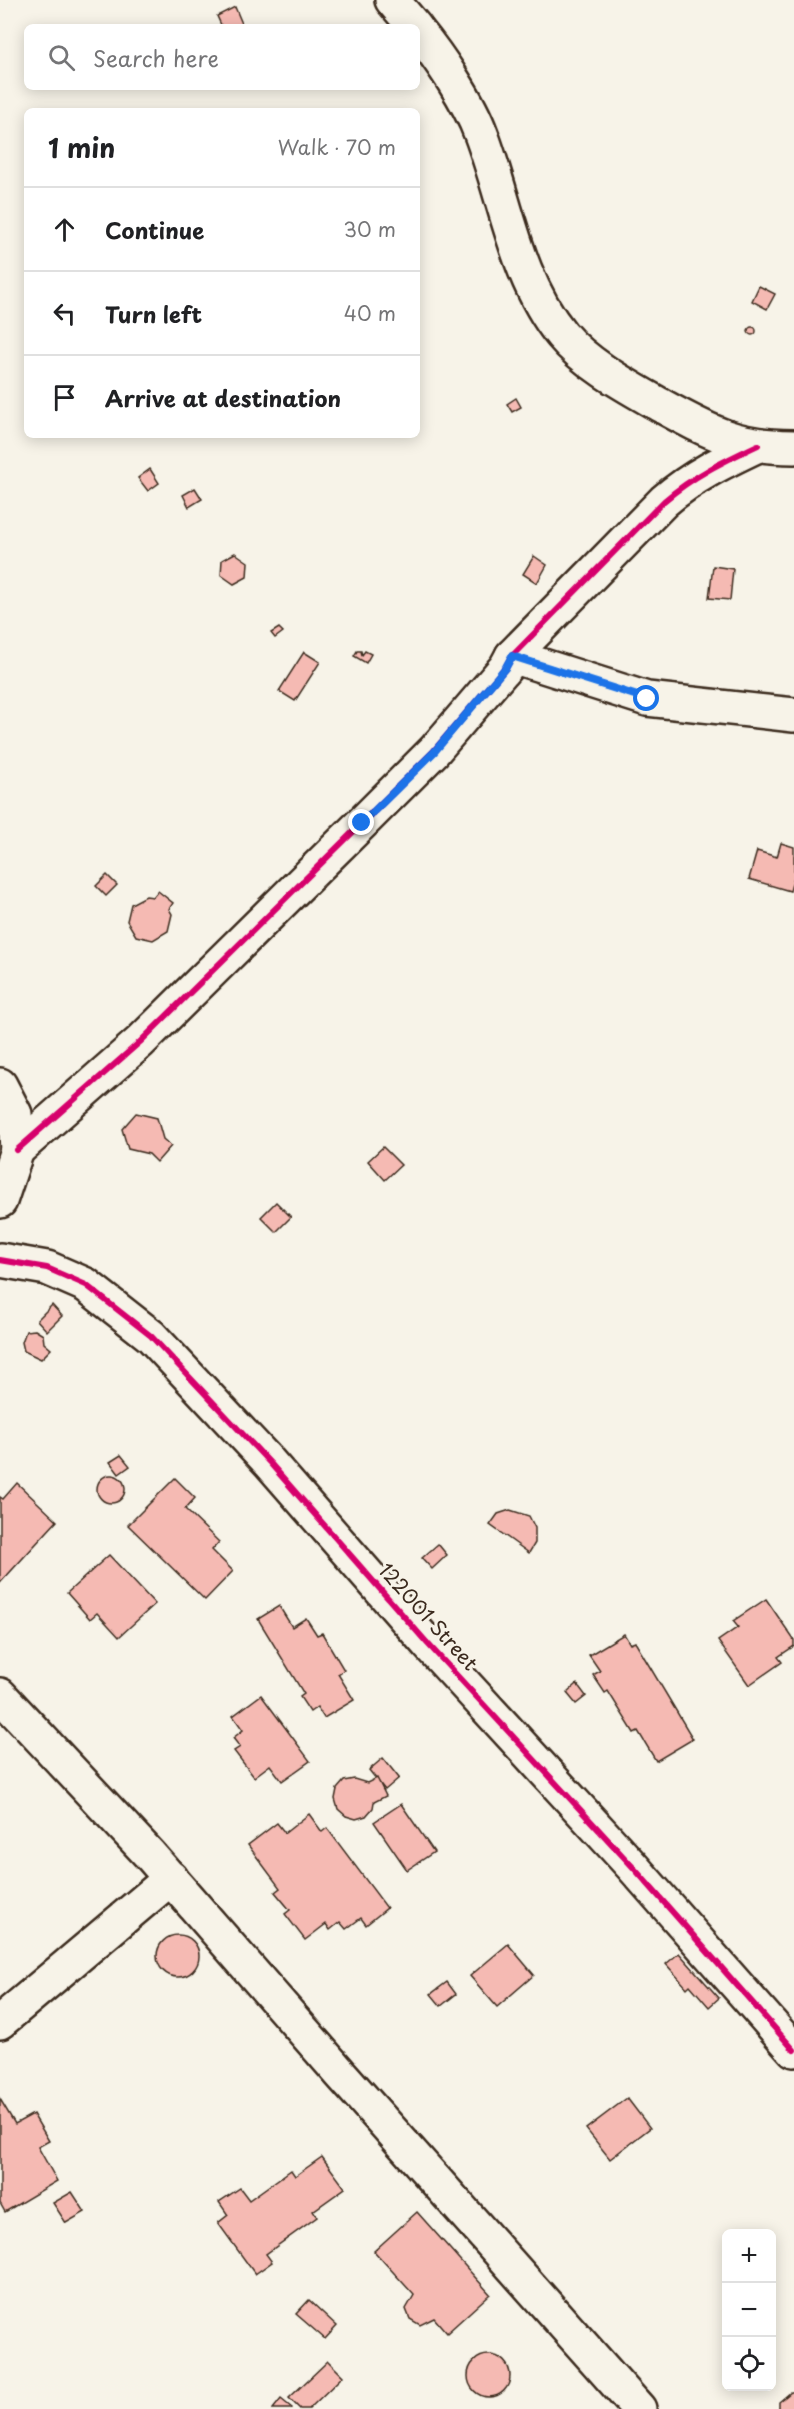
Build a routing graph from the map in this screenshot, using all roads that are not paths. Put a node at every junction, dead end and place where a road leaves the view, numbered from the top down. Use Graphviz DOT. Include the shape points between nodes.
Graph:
graph roads {
  1 [pos="392,0"];
  2 [pos="413,24"];
  3 [pos="420,33"];
  4 [pos="758,446"];
  5 [pos="794,447"];
  6 [pos="512,656"];
  7 [pos="794,715"];
  8 [pos="0,1085"];
  9 [pos="17,1150"];
  10 [pos="0,1201"];
  11 [pos="0,1260"];
  12 [pos="0,1695"];
  13 [pos="171,1878"];
  14 [pos="0,2022"];
  15 [pos="794,2050"];
  16 [pos="639,2409"];
  1 -- 2 [label="street"];
  3 -- 4 [label="street" via="437,54 480,131 522,261 535,291 563,335 597,365 643,395 715,435"];
  4 -- 5 [label="street"];
  4 -- 6 [label="street" via="685,483"];
  6 -- 7 [label="street" via="647,699"];
  6 -- 9 [label="street" via="434,752 140,1042"];
  8 -- 9 [label="street" via="15,1114"];
  9 -- 10 [label="street"];
  11 -- 15 [label="street, 122001 Street" via="47,1268 86,1285 151,1336 270,1463"];
  12 -- 13 [label="street"];
  13 -- 14 [label="street"];
  13 -- 16 [label="street"];
}
